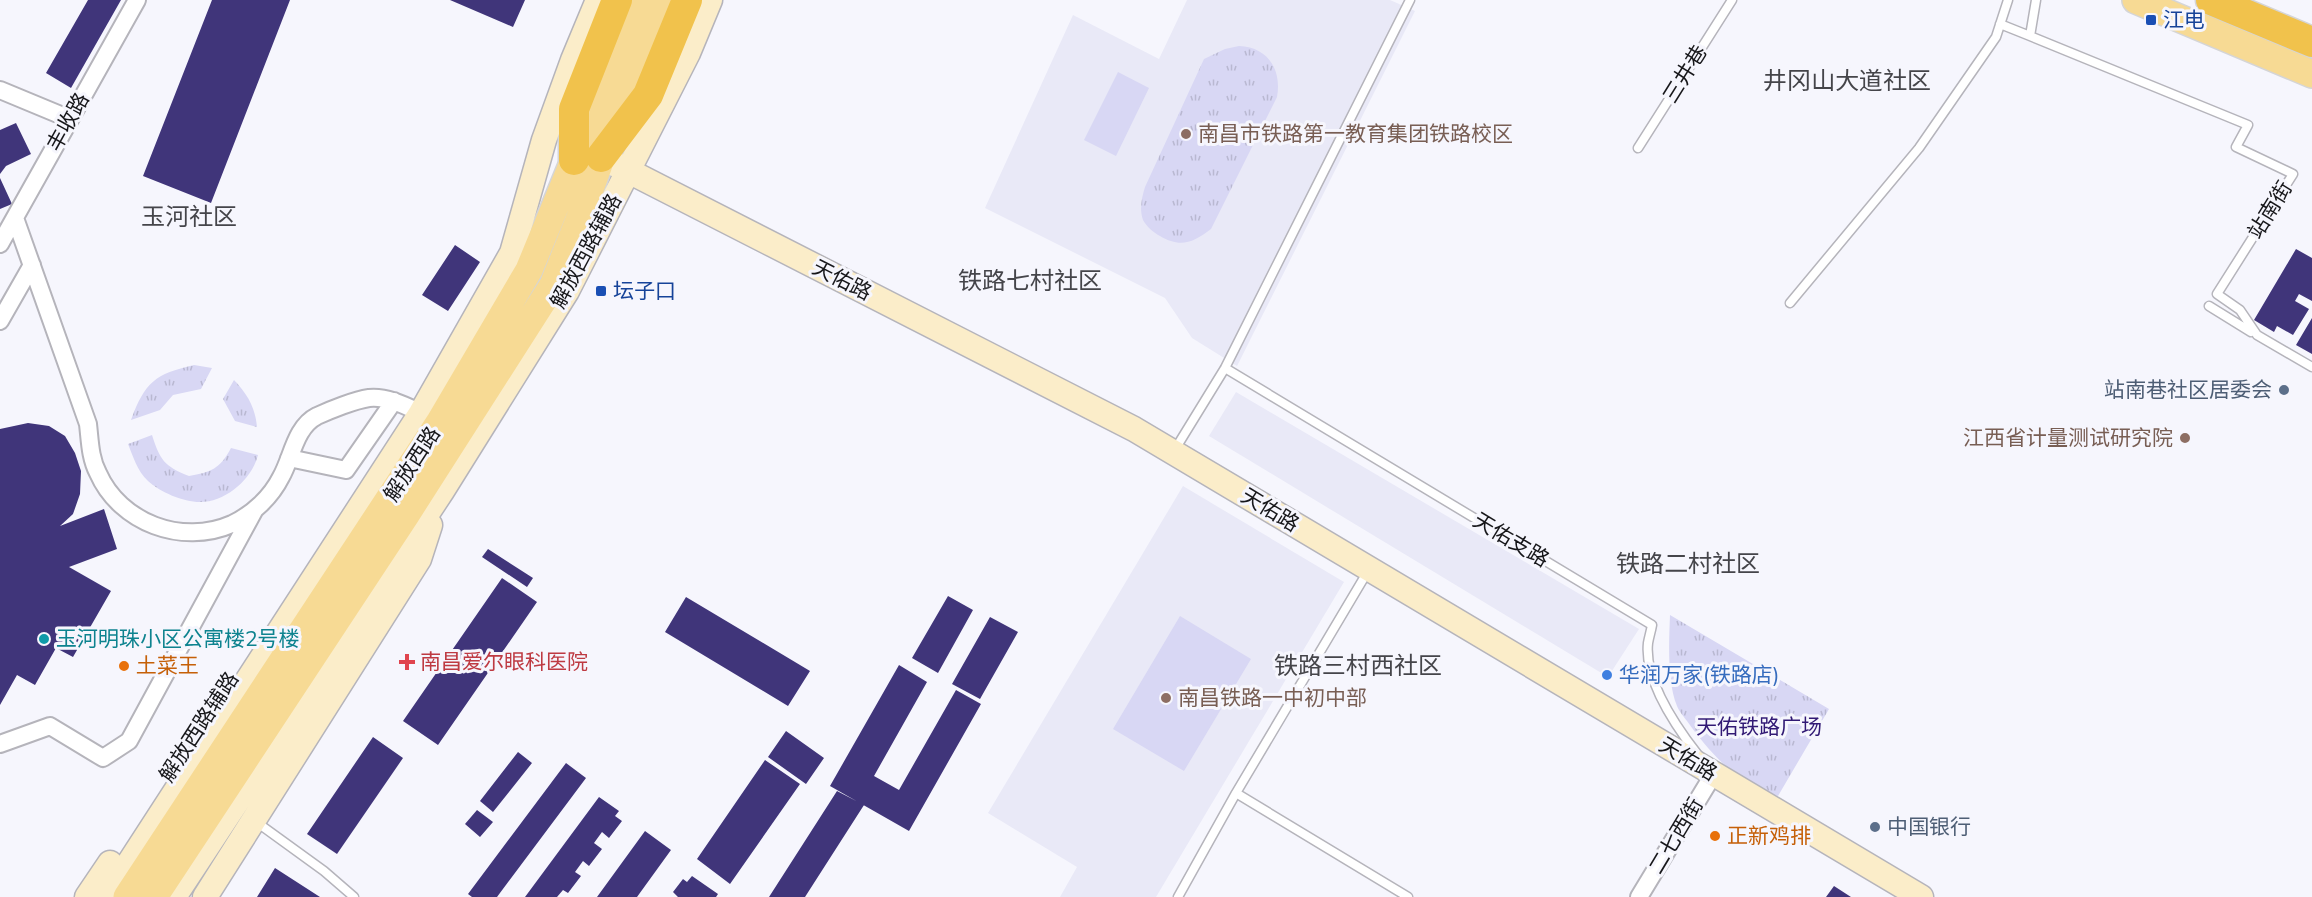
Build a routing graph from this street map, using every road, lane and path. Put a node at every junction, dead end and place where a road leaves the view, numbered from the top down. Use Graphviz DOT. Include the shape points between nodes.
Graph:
graph roads {
  1 [pos="137,0"];
  2 [pos="661,0"];
  3 [pos="710,0"];
  4 [pos="1410,0"];
  5 [pos="1732,0"];
  6 [pos="2008,0"];
  7 [pos="2036,0"];
  8 [pos="2136,0"];
  9 [pos="2211,0"];
  10 [pos="2256,0"];
  11 [pos="617,2"];
  12 [pos="681,13"];
  13 [pos="2312,23"];
  14 [pos="2000,24"];
  15 [pos="2030,36"];
  16 [pos="2312,42"];
  17 [pos="2312,74"];
  18 [pos="0,90"];
  19 [pos="70,119"];
  20 [pos="1638,148"];
  21 [pos="588,159"];
  22 [pos="628,171"];
  23 [pos="15,218"];
  24 [pos="0,244"];
  25 [pos="512,254"];
  26 [pos="32,265"];
  27 [pos="567,291"];
  28 [pos="1790,303"];
  29 [pos="2209,306"];
  30 [pos="506,309"];
  31 [pos="0,321"];
  32 [pos="527,326"];
  33 [pos="2257,335"];
  34 [pos="491,358"];
  35 [pos="2312,367"];
  36 [pos="1225,368"];
  37 [pos="434,390"];
  38 [pos="394,401"];
  39 [pos="421,412"];
  40 [pos="490,414"];
  41 [pos="1173,453"];
  42 [pos="289,458"];
  43 [pos="381,476"];
  44 [pos="442,491"];
  45 [pos="254,510"];
  46 [pos="1369,569"];
  47 [pos="0,744"];
  48 [pos="1713,775"];
  49 [pos="1236,793"];
  50 [pos="255,821"];
  51 [pos="87,897"];
  52 [pos="107,897"];
  53 [pos="127,897"];
  54 [pos="154,897"];
  55 [pos="174,897"];
  56 [pos="205,897"];
  57 [pos="354,897"];
  58 [pos="1178,897"];
  59 [pos="1408,897"];
  60 [pos="1639,897"];
  61 [pos="1921,897"];
  1 -- 19 [label="street, 丰收路"];
  2 -- 21 [label="main road, 解放西路"];
  3 -- 22 [label="street, 解放西路辅路" via="688,53"];
  4 -- 36 [label="lane"];
  5 -- 20 [label="lane, 三井巷"];
  6 -- 14 [label="lane"];
  7 -- 15 [label="lane"];
  8 -- 17 [label="main road"];
  9 -- 16 [label="highway"];
  10 -- 13 [label="highway"];
  11 -- 21 [label="highway" via="574,110"];
  11 -- 25 [label="street, 解放西路辅路" via="573,60 544,140"];
  12 -- 21 [label="highway" via="648,96"];
  14 -- 15 [label="lane"];
  14 -- 28 [label="lane" via="1996,37 1918,148"];
  15 -- 33 [label="lane, 站南街" via="2248,125 2236,147 2293,174 2217,294 2240,310"];
  18 -- 19 [label="street"];
  19 -- 23 [label="street, 丰收路"];
  21 -- 22 [label="street, 天佑路"];
  21 -- 30 [label="main road, 解放西路"];
  21 -- 32 [label="main road, 解放西路" via="579,220 553,285"];
  22 -- 27 [label="street, 解放西路辅路"];
  22 -- 41 [label="street, 天佑路" via="1134,429"];
  23 -- 24 [label="street, 丰收路"];
  23 -- 26 [label="street"];
  25 -- 30 [label="street"];
  25 -- 37 [label="street, 解放西路辅路"];
  26 -- 31 [label="street"];
  26 -- 45 [label="street" via="88,424 95,465 113,498 144,522 185,533 213,530"];
  27 -- 32 [label="street"];
  27 -- 40 [label="street, 解放西路辅路"];
  29 -- 33 [label="lane"];
  30 -- 34 [label="main road, 解放西路"];
  32 -- 34 [label="main road, 解放西路"];
  33 -- 35 [label="lane, 站南街"];
  34 -- 37 [label="street"];
  34 -- 40 [label="street"];
  34 -- 53 [label="main road, 解放西路" via="439,423"];
  34 -- 54 [label="main road, 解放西路" via="406,515"];
  36 -- 41 [label="lane"];
  36 -- 48 [label="lane, 天佑支路" via="1652,625 1648,645 1662,701"];
  37 -- 39 [label="street, 解放西路辅路"];
  38 -- 39 [label="street"];
  38 -- 42 [label="street" via="370,398 315,417 299,435"];
  38 -- 42 [label="street" via="346,470"];
  39 -- 43 [label="street, 解放西路辅路"];
  40 -- 44 [label="street, 解放西路辅路"];
  41 -- 46 [label="street, 天佑路"];
  42 -- 45 [label="street" via="268,498"];
  43 -- 51 [label="street, 解放西路辅路" via="338,516"];
  43 -- 52 [label="street, 解放西路辅路"];
  44 -- 50 [label="street, 解放西路辅路" via="419,559"];
  44 -- 55 [label="street, 解放西路辅路"];
  45 -- 47 [label="street" via="129,741 103,759 50,726"];
  46 -- 48 [label="street, 天佑路"];
  46 -- 49 [label="lane"];
  48 -- 60 [label="street, 二七西街"];
  48 -- 61 [label="street, 天佑路"];
  49 -- 58 [label="lane"];
  49 -- 59 [label="lane"];
  50 -- 56 [label="street, 解放西路辅路"];
  50 -- 57 [label="lane"];
}
